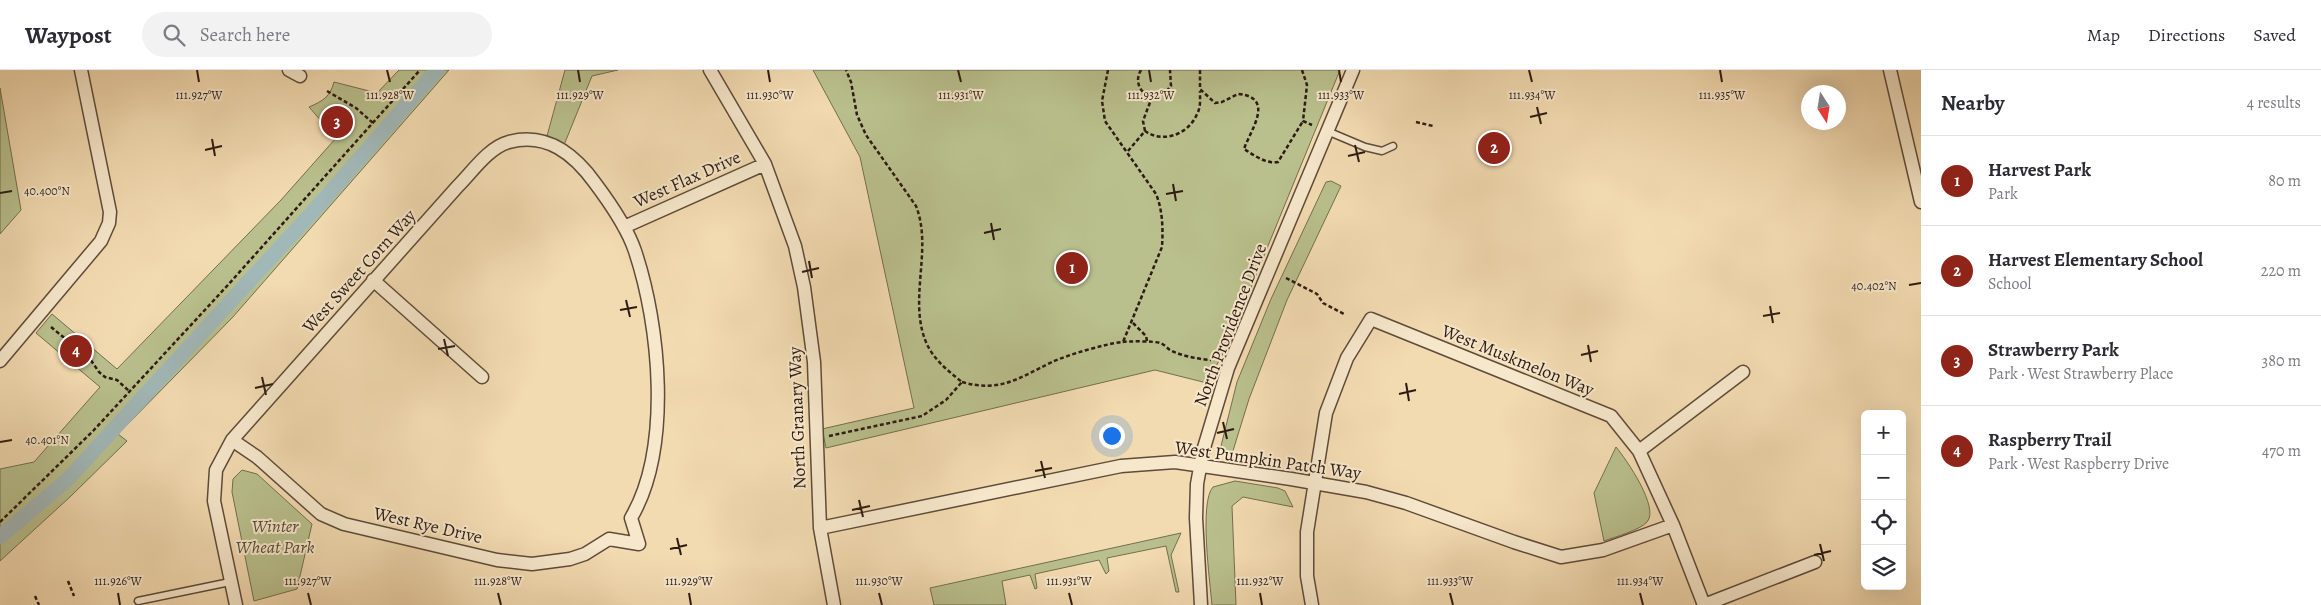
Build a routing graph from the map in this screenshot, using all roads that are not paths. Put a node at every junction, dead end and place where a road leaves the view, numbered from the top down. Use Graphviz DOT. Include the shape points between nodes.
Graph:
graph roads {
  1 [pos="81,70"];
  2 [pos="710,70"];
  3 [pos="1353,70"];
  4 [pos="1890,70"];
  5 [pos="1327,131"];
  6 [pos="1393,146"];
  7 [pos="764,164"];
  8 [pos="1921,202"];
  9 [pos="624,227"];
  10 [pos="373,280"];
  11 [pos="0,361"];
  12 [pos="1743,372"];
  13 [pos="482,377"];
  14 [pos="232,440"];
  15 [pos="1639,450"];
  16 [pos="1201,466"];
  17 [pos="1314,482"];
  18 [pos="1673,525"];
  19 [pos="820,528"];
  20 [pos="1814,562"];
  21 [pos="230,582"];
  22 [pos="138,601"];
  23 [pos="236,605"];
  24 [pos="834,605"];
  25 [pos="1201,605"];
  26 [pos="1312,605"];
  27 [pos="1704,605"];
  1 -- 11 [label="street" via="110,212 109,222 101,241"];
  2 -- 7 [label="street, North Granary Way"];
  3 -- 5 [label="street, North Providence Drive"];
  4 -- 8 [label="street"];
  5 -- 6 [label="lane" via="1382,151"];
  5 -- 16 [label="street, North Providence Drive" via="1228,368"];
  7 -- 9 [label="street, West Flax Drive"];
  7 -- 19 [label="street, North Granary Way" via="795,246 807,308 816,385"];
  9 -- 10 [label="street, West Sweet Corn Way" via="593,179 570,154 537,140 508,142 496,149 458,186"];
  9 -- 14 [label="street, West Rye Drive" via="635,250 650,305 658,398 653,456 639,503 631,518 639,544 610,539 570,559 532,564 497,560 344,524 321,514 257,457"];
  10 -- 13 [label="street"];
  10 -- 14 [label="street, West Sweet Corn Way"];
  12 -- 15 [label="street"];
  14 -- 21 [label="street, West Sweet Corn Way" via="216,470 214,501"];
  15 -- 17 [label="street, West Muskmelon Way" via="1611,416 1371,319 1347,358 1326,413"];
  15 -- 18 [label="street, West Muskmelon Way"];
  16 -- 17 [label="street, West Pumpkin Patch Way"];
  16 -- 19 [label="street, West Pumpkin Patch Way" via="1175,462 1121,466"];
  16 -- 25 [label="street, North Providence Drive" via="1196,518"];
  17 -- 18 [label="street, West Pumpkin Patch Way" via="1406,503 1562,557 1603,550"];
  17 -- 26 [label="street" via="1306,532 1307,576"];
  18 -- 27 [label="street, West Muskmelon Way"];
  19 -- 24 [label="street, North Granary Way"];
  20 -- 27 [label="street"];
  21 -- 22 [label="lane"];
  21 -- 23 [label="street, West Sweet Corn Way"];
}
